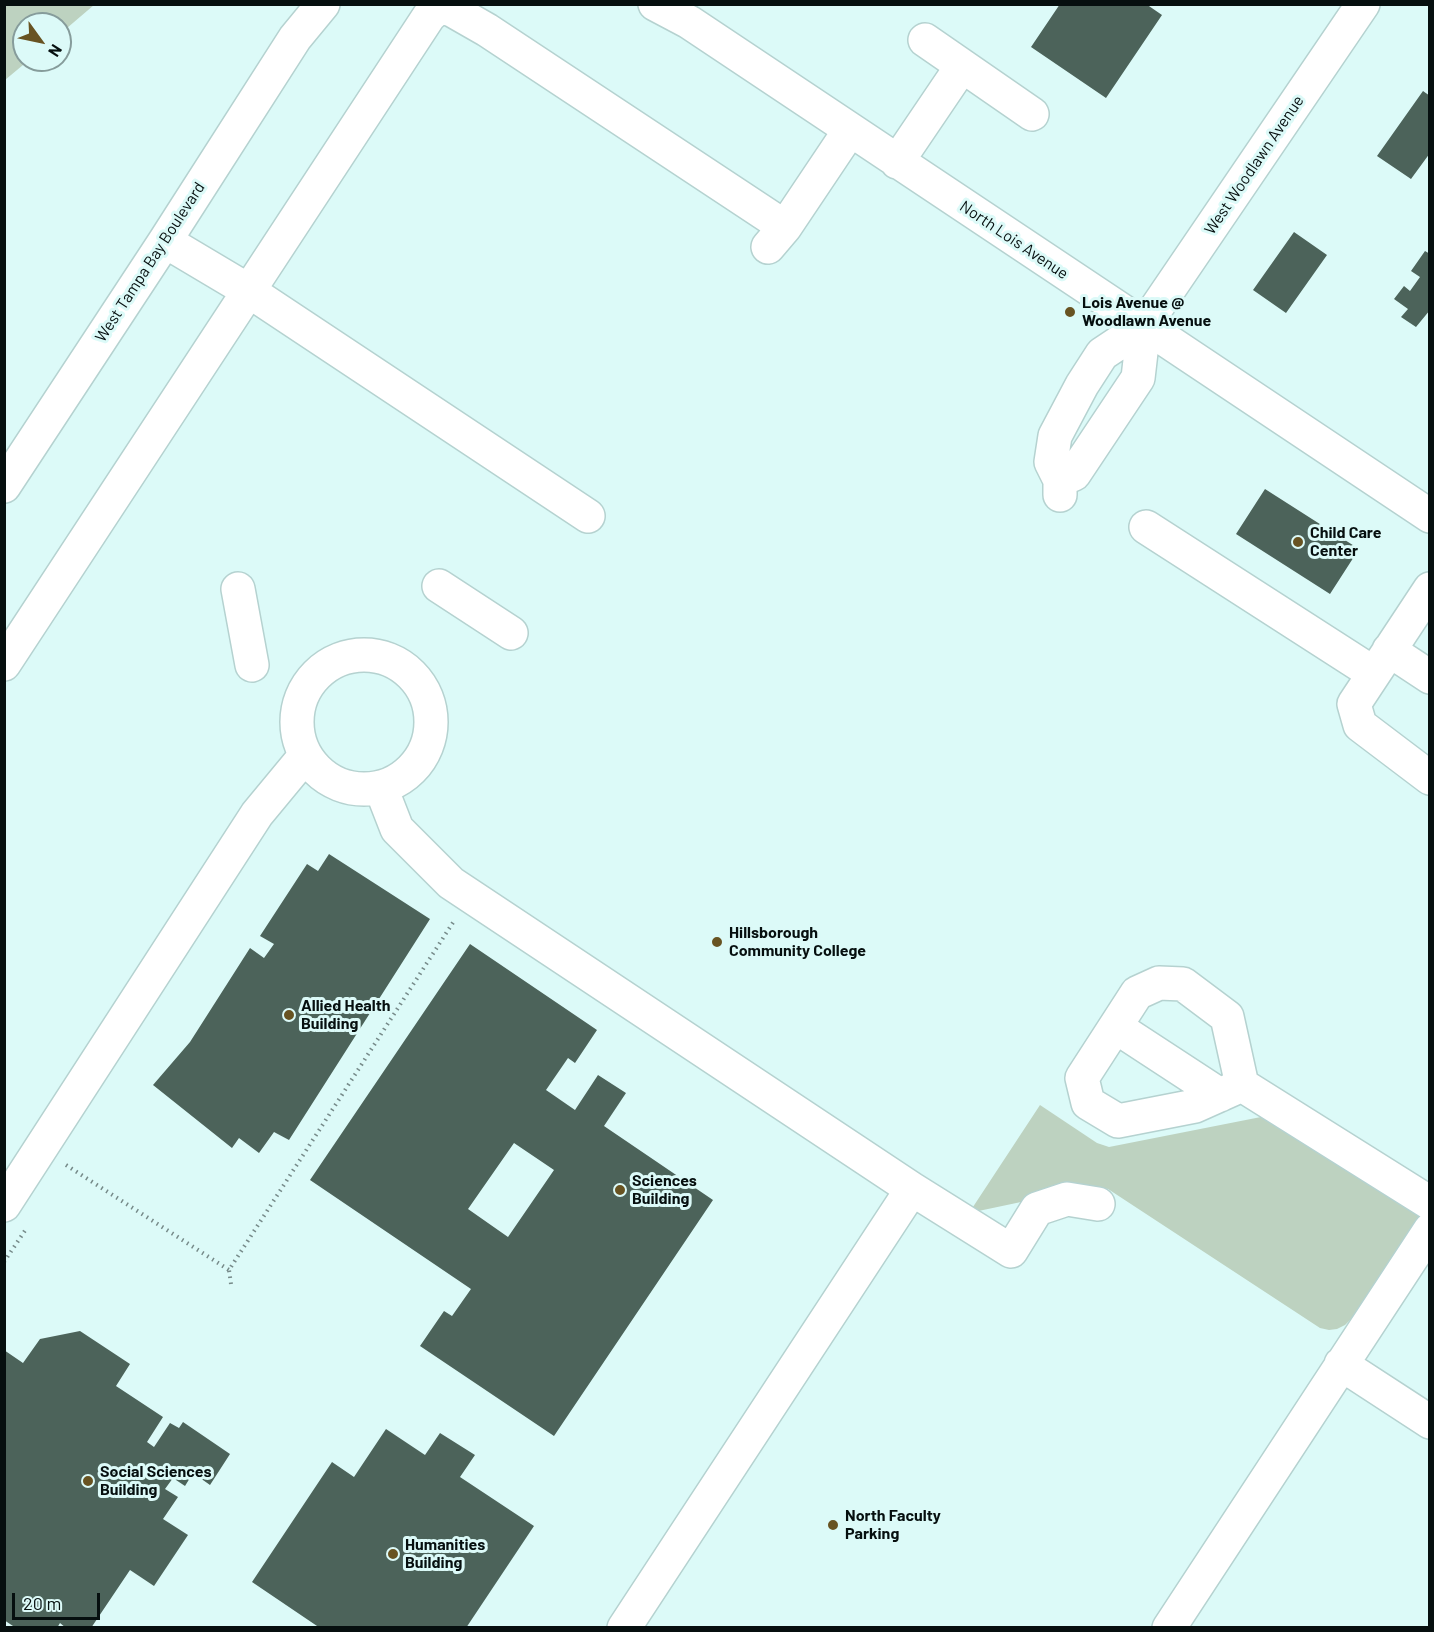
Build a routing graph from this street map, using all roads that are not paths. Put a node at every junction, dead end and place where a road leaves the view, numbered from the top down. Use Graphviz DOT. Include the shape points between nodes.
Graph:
graph roads {
  1 [pos="308,4"];
  2 [pos="323,4"];
  3 [pos="655,4"];
  4 [pos="1363,4"];
  5 [pos="680,13"];
  6 [pos="295,38"];
  7 [pos="925,40"];
  8 [pos="962,66"];
  9 [pos="1032,114"];
  10 [pos="850,130"];
  11 [pos="897,162"];
  12 [pos="165,242"];
  13 [pos="249,291"];
  14 [pos="1144,326"];
  15 [pos="4,486"];
  16 [pos="588,516"];
  17 [pos="1430,516"];
  18 [pos="1146,527"];
  19 [pos="439,586"];
  20 [pos="238,589"];
  21 [pos="1430,589"];
  22 [pos="511,633"];
  23 [pos="1381,662"];
  24 [pos="4,664"];
  25 [pos="252,665"];
  26 [pos="1430,677"];
  27 [pos="305,756"];
  28 [pos="1430,778"];
  29 [pos="381,788"];
  30 [pos="1116,1027"];
  31 [pos="1231,1090"];
  32 [pos="912,1189"];
  33 [pos="1430,1203"];
  34 [pos="1098,1204"];
  35 [pos="4,1205"];
  36 [pos="1430,1230"];
  37 [pos="1341,1364"];
  38 [pos="1430,1422"];
  39 [pos="624,1628"];
  40 [pos="1169,1628"];
  1 -- 6 [label="street, West Tampa Bay Boulevard"];
  2 -- 6 [label="street, West Tampa Bay Boulevard"];
  3 -- 5 [label="street, North Lois Avenue"];
  4 -- 14 [label="street, West Woodlawn Avenue"];
  5 -- 10 [label="street, North Lois Avenue"];
  6 -- 12 [label="street, West Tampa Bay Boulevard"];
  7 -- 8 [label="street"];
  8 -- 9 [label="street"];
  8 -- 11 [label="street"];
  10 -- 11 [label="street, North Lois Avenue"];
  10 -- 13 [label="street" via="776,237 487,30 440,6 429,16"];
  11 -- 14 [label="street, North Lois Avenue"];
  12 -- 13 [label="street"];
  12 -- 15 [label="street, West Tampa Bay Boulevard"];
  13 -- 16 [label="street"];
  13 -- 24 [label="street"];
  14 -- 14 [label="street" via="1138,378 1074,474 1060,488 1051,462 1055,436 1102,354"];
  14 -- 17 [label="street, North Lois Avenue"];
  18 -- 23 [label="street"];
  19 -- 22 [label="street"];
  20 -- 25 [label="street"];
  21 -- 23 [label="street"];
  23 -- 26 [label="street"];
  23 -- 28 [label="street" via="1354,704 1360,725"];
  27 -- 29 [label="street" via="319,774 337,785 359,790"];
  27 -- 29 [label="street" via="297,736 296,714 315,675 333,662 355,655 378,656 399,664 416,679 428,699 432,721 428,744 417,764 400,780"];
  27 -- 35 [label="street" via="257,814"];
  29 -- 32 [label="street" via="397,829 451,883"];
  30 -- 31 [label="street"];
  30 -- 31 [label="street" via="1137,993 1159,983 1183,984 1227,1017"];
  30 -- 31 [label="street" via="1082,1078 1088,1103 1118,1121 1195,1106"];
  31 -- 33 [label="street"];
  32 -- 34 [label="street" via="1011,1251 1037,1209 1067,1199"];
  32 -- 39 [label="street"];
  36 -- 37 [label="street"];
  37 -- 38 [label="street"];
  37 -- 40 [label="street"];
}
